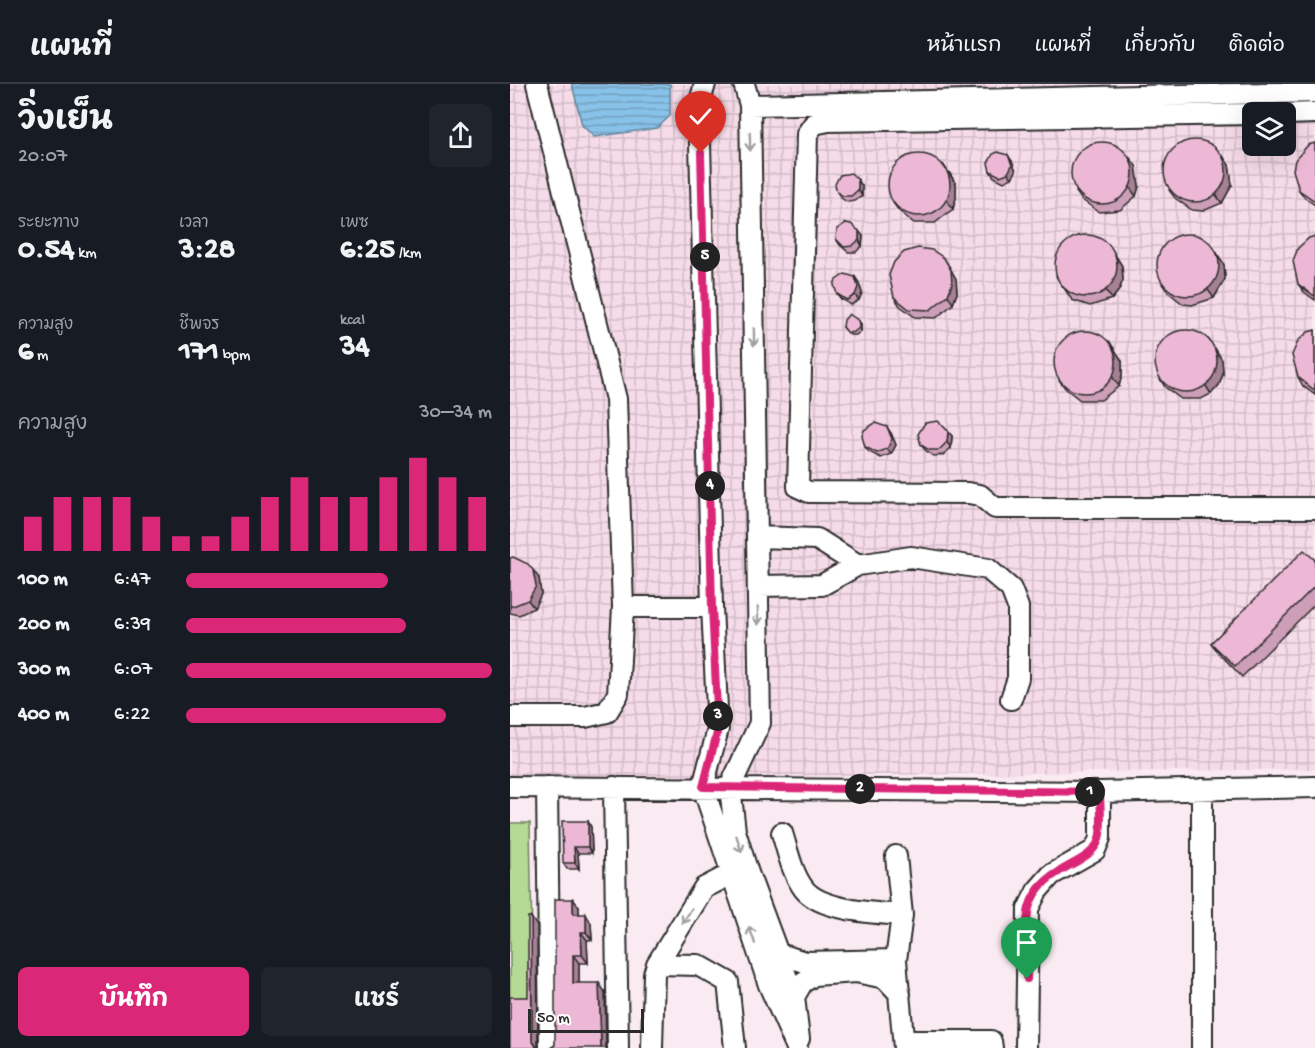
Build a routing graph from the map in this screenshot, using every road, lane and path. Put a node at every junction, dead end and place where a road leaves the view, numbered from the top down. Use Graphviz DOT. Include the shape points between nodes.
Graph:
graph roads {
  1 [pos="537,84"];
  2 [pos="705,84"];
  3 [pos="744,84"];
  4 [pos="1132,90"];
  5 [pos="1315,92"];
  6 [pos="912,93"];
  7 [pos="750,105"];
  8 [pos="1315,113"];
  9 [pos="1242,114"];
  10 [pos="1296,114"];
  11 [pos="1315,508"];
  12 [pos="757,537"];
  13 [pos="858,565"];
  14 [pos="758,586"];
  15 [pos="623,607"];
  16 [pos="712,607"];
  17 [pos="1011,699"];
  18 [pos="510,717"];
  19 [pos="510,787"];
  20 [pos="547,787"];
  21 [pos="614,787"];
  22 [pos="703,787"];
  23 [pos="730,787"];
  24 [pos="1315,787"];
  25 [pos="1202,789"];
  26 [pos="1100,792"];
  27 [pos="782,832"];
  28 [pos="896,856"];
  29 [pos="739,873"];
  30 [pos="902,915"];
  31 [pos="896,960"];
  32 [pos="657,964"];
  33 [pos="783,966"];
  34 [pos="810,968"];
  35 [pos="764,971"];
  36 [pos="900,994"];
  37 [pos="794,997"];
  38 [pos="904,1045"];
  39 [pos="550,1048"];
  40 [pos="618,1048"];
  41 [pos="652,1048"];
  42 [pos="735,1048"];
  43 [pos="798,1048"];
  44 [pos="992,1048"];
  45 [pos="1026,1048"];
  46 [pos="1202,1048"];
  1 -- 15 [label="street" via="616,399"];
  2 -- 16 [label="street" via="699,105"];
  3 -- 7 [label="street"];
  4 -- 5 [label="street"];
  4 -- 6 [label="street"];
  6 -- 7 [label="street"];
  7 -- 12 [label="street, one-way"];
  8 -- 10 [label="street"];
  9 -- 11 [label="street" via="840,120 814,124 807,134 798,487 809,492 968,493 980,495 995,508"];
  12 -- 13 [label="street" via="817,539"];
  12 -- 14 [label="street"];
  13 -- 14 [label="street" via="822,585"];
  13 -- 17 [label="street" via="911,557 987,569 1011,589 1018,608 1018,678"];
  14 -- 23 [label="street, one-way" via="760,723"];
  15 -- 16 [label="street"];
  15 -- 18 [label="street" via="618,694 607,712 585,717"];
  16 -- 22 [label="street" via="718,729"];
  19 -- 20 [label="street"];
  20 -- 21 [label="street"];
  20 -- 39 [label="street"];
  21 -- 22 [label="street"];
  21 -- 40 [label="street"];
  22 -- 23 [label="street"];
  22 -- 29 [label="street"];
  23 -- 26 [label="street"];
  23 -- 29 [label="street, one-way"];
  24 -- 25 [label="street"];
  25 -- 26 [label="street"];
  25 -- 46 [label="street"];
  26 -- 45 [label="street" via="1100,838 1095,850 1051,875 1028,909"];
  27 -- 30 [label="street" via="791,863 806,891 839,908"];
  28 -- 30 [label="street"];
  29 -- 32 [label="street, one-way" via="704,888"];
  29 -- 33 [label="street"];
  35 -- 29 [label="street, one-way"];
  30 -- 31 [label="street"];
  31 -- 34 [label="street"];
  31 -- 36 [label="street"];
  32 -- 41 [label="street"];
  32 -- 42 [label="street" via="698,965 728,982"];
  33 -- 34 [label="street"];
  33 -- 35 [label="street"];
  33 -- 37 [label="street"];
  34 -- 36 [label="street" via="885,978"];
  34 -- 37 [label="street"];
  35 -- 43 [label="street"];
  36 -- 38 [label="street"];
  37 -- 43 [label="street"];
  38 -- 44 [label="street" via="991,1041"];
}
